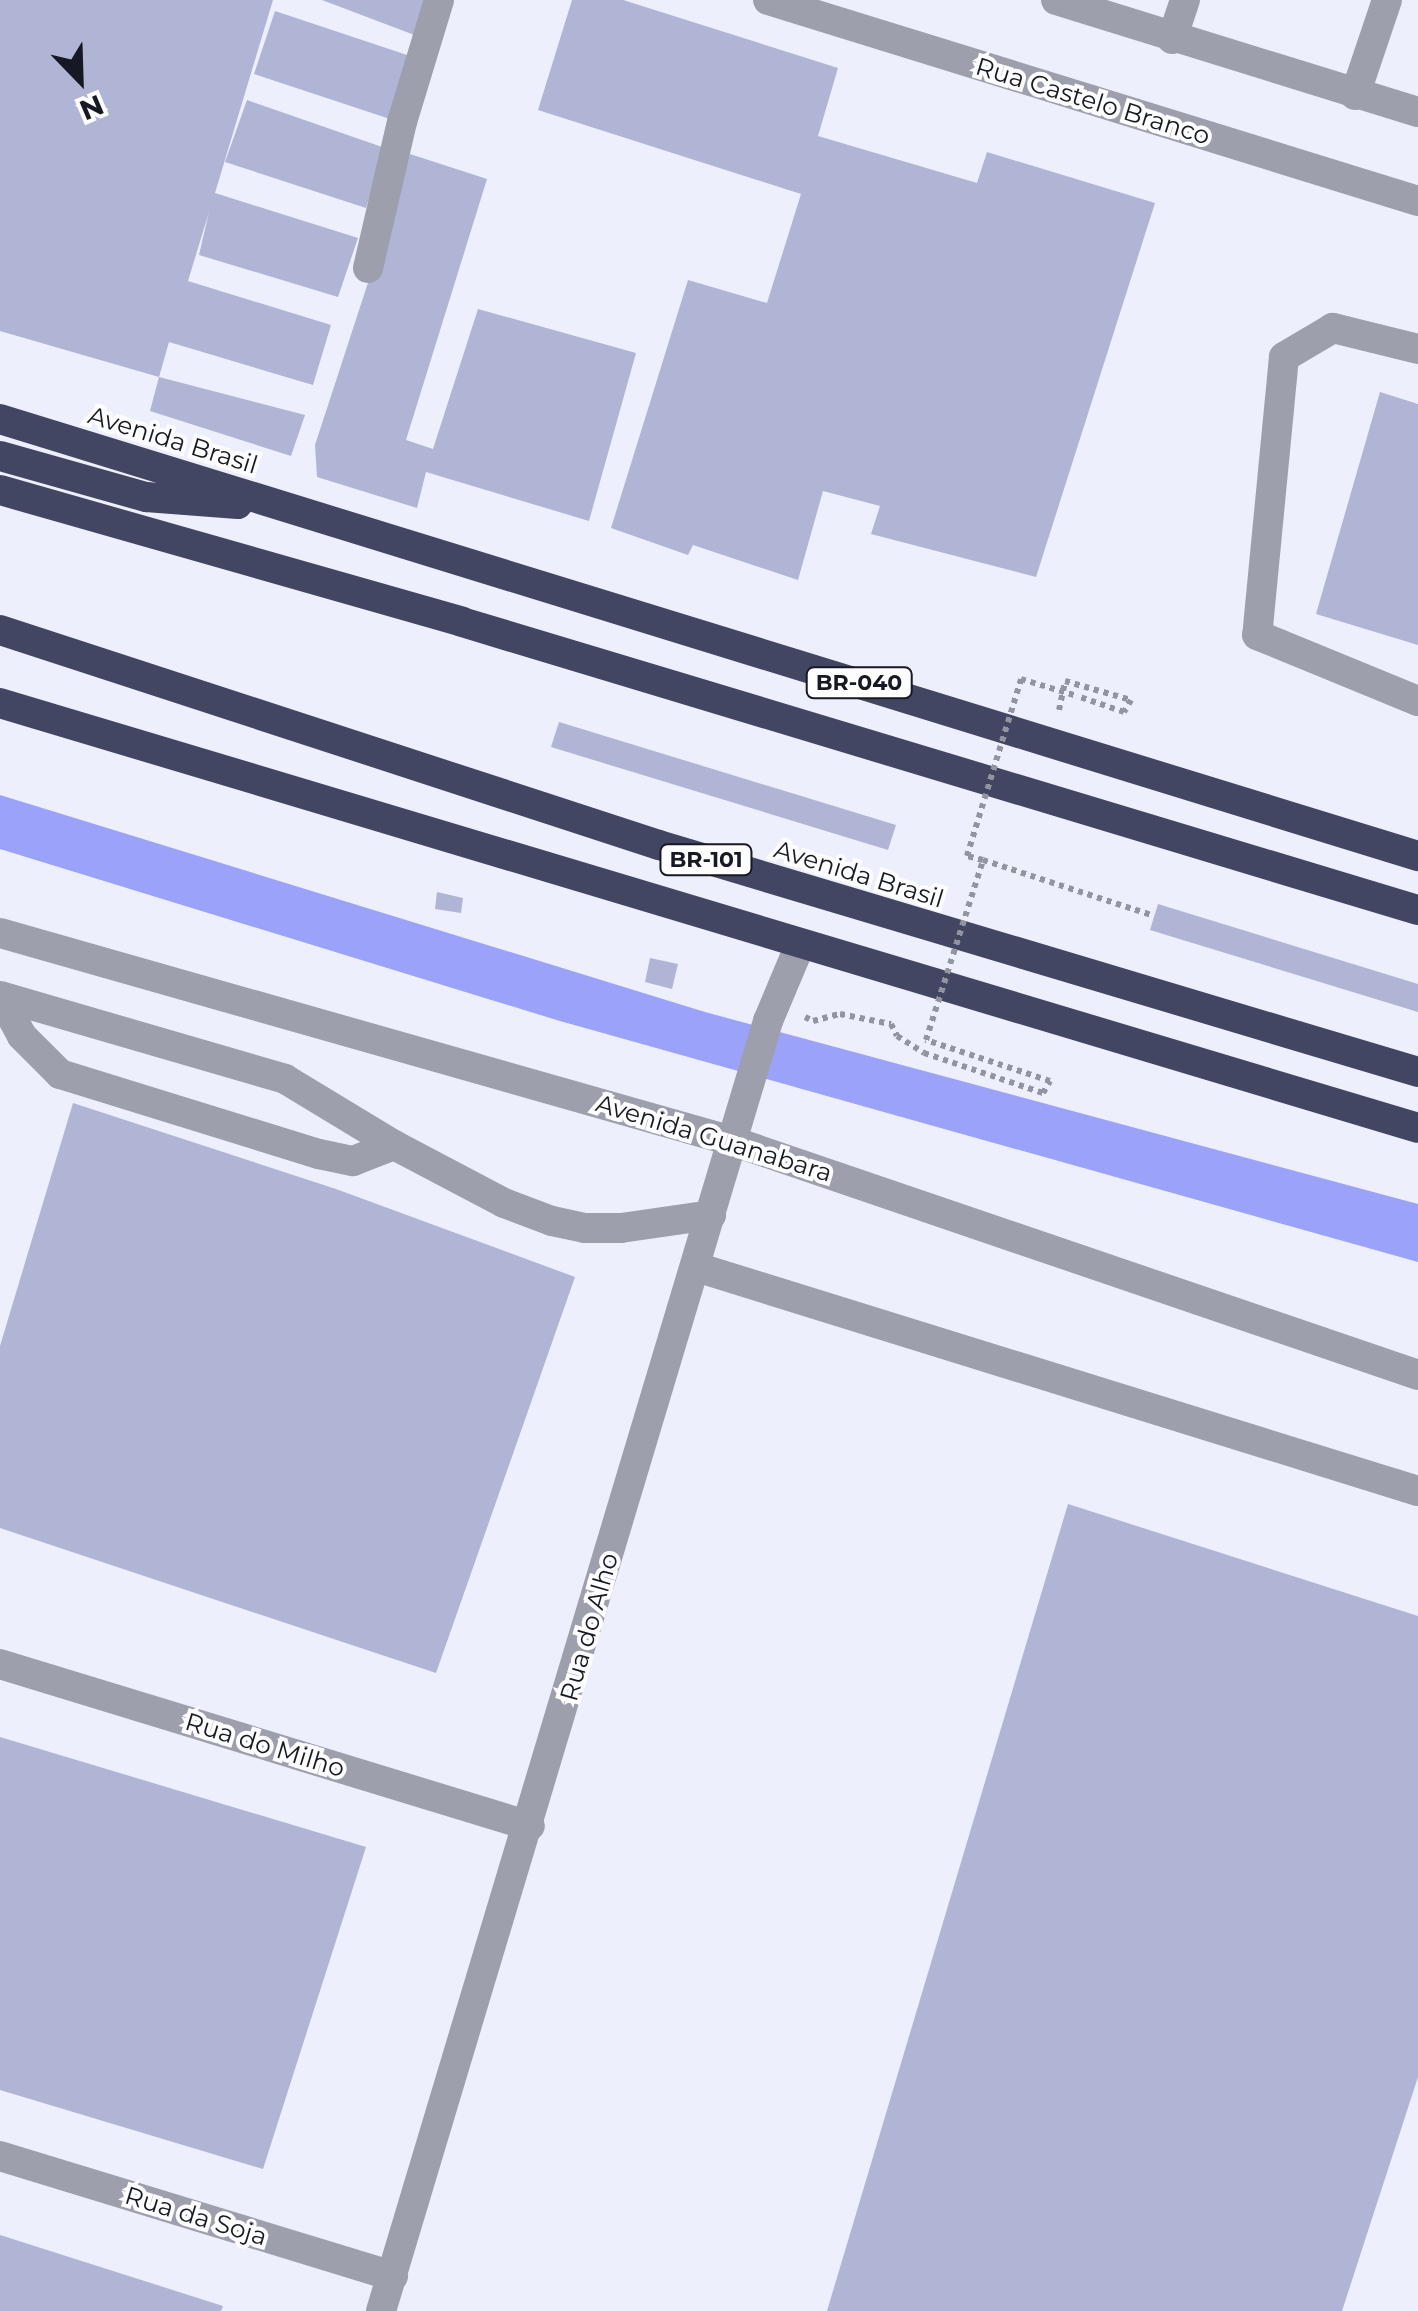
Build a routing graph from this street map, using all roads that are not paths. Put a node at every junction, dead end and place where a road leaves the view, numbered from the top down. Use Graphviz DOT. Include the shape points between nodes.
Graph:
graph roads {
  1 [pos="439,0"];
  2 [pos="768,0"];
  3 [pos="1056,0"];
  4 [pos="1184,0"];
  5 [pos="1387,0"];
  6 [pos="1172,39"];
  7 [pos="1355,95"];
  8 [pos="1418,112"];
  9 [pos="1418,202"];
  10 [pos="368,268"];
  11 [pos="1418,350"];
  12 [pos="0,419"];
  13 [pos="0,456"];
  14 [pos="0,490"];
  15 [pos="301,510"];
  16 [pos="0,630"];
  17 [pos="1418,701"];
  18 [pos="0,703"];
  19 [pos="1418,856"];
  20 [pos="1418,910"];
  21 [pos="0,933"];
  22 [pos="800,945"];
  23 [pos="0,996"];
  24 [pos="1418,1072"];
  25 [pos="1418,1128"];
  26 [pos="732,1141"];
  27 [pos="394,1144"];
  28 [pos="711,1215"];
  29 [pos="696,1267"];
  30 [pos="1418,1374"];
  31 [pos="1418,1491"];
  32 [pos="0,1664"];
  33 [pos="530,1826"];
  34 [pos="0,2156"];
  35 [pos="393,2276"];
  36 [pos="381,2311"];
  1 -- 10 [label="street"];
  2 -- 9 [label="street, Rua Castelo Branco"];
  3 -- 6 [label="street"];
  4 -- 6 [label="street"];
  5 -- 7 [label="street"];
  6 -- 7 [label="street"];
  7 -- 8 [label="street"];
  11 -- 17 [label="street" via="1333,328 1284,357 1257,635"];
  12 -- 15 [label="highway, Avenida Brasil"];
  13 -- 15 [label="highway, BR-040" via="146,497"];
  14 -- 20 [label="highway"];
  15 -- 19 [label="highway, Avenida Brasil / BR-040"];
  16 -- 24 [label="highway, Avenida Brasil / BR-101" via="658,845"];
  18 -- 22 [label="highway"];
  21 -- 26 [label="street, Avenida Guanabara"];
  22 -- 25 [label="highway"];
  22 -- 26 [label="street, Rua do Alho"];
  23 -- 27 [label="street" via="285,1079"];
  23 -- 27 [label="street" via="22,1036 60,1074 319,1154 353,1160"];
  26 -- 28 [label="street, Rua do Alho"];
  26 -- 30 [label="street, Avenida Guanabara"];
  27 -- 28 [label="street" via="552,1222 621,1228"];
  28 -- 29 [label="street, Rua do Alho"];
  29 -- 31 [label="street"];
  29 -- 33 [label="street, Rua do Alho"];
  32 -- 33 [label="street, Rua do Milho"];
  33 -- 35 [label="street, Rua do Alho"];
  34 -- 35 [label="street, Rua da Soja"];
  35 -- 36 [label="street, Rua do Alho"];
}
